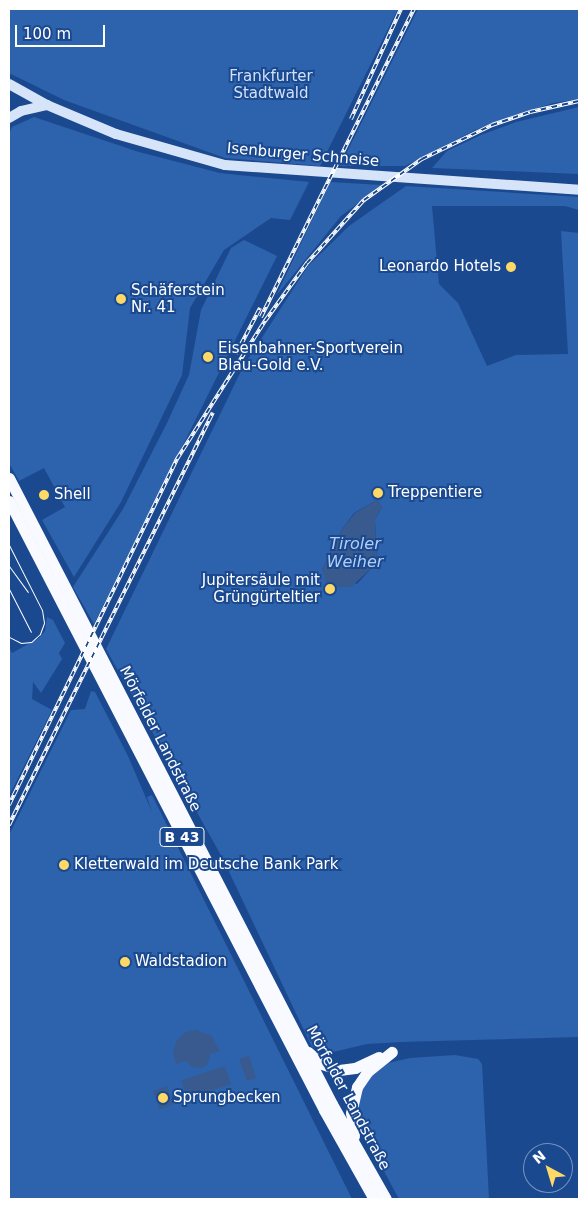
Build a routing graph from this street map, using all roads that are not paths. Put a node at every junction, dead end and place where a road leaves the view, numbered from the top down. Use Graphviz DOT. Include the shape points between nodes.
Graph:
graph roads {
  1 [pos="9,84"];
  2 [pos="47,105"];
  3 [pos="9,118"];
  4 [pos="579,190"];
  5 [pos="9,478"];
  6 [pos="9,501"];
  7 [pos="302,1047"];
  8 [pos="358,1150"];
  9 [pos="372,1199"];
  10 [pos="386,1199"];
  1 -- 2 [label="main road, Isenburger Schneise"];
  2 -- 3 [label="main road" via="21,110"];
  2 -- 4 [label="main road, Isenburger Schneise" via="116,134 226,165"];
  5 -- 7 [label="highway, Mörfelder Landstraße / B 43"];
  6 -- 9 [label="highway, Mörfelder Landstraße / B 43"];
  7 -- 8 [label="highway, Mörfelder Landstraße / B 43"];
  7 -- 8 [label="highway" via="322,1064 339,1070 355,1068 392,1052 367,1072 357,1088 351,1113"];
  8 -- 10 [label="highway, Mörfelder Landstraße / B 43"];
}
